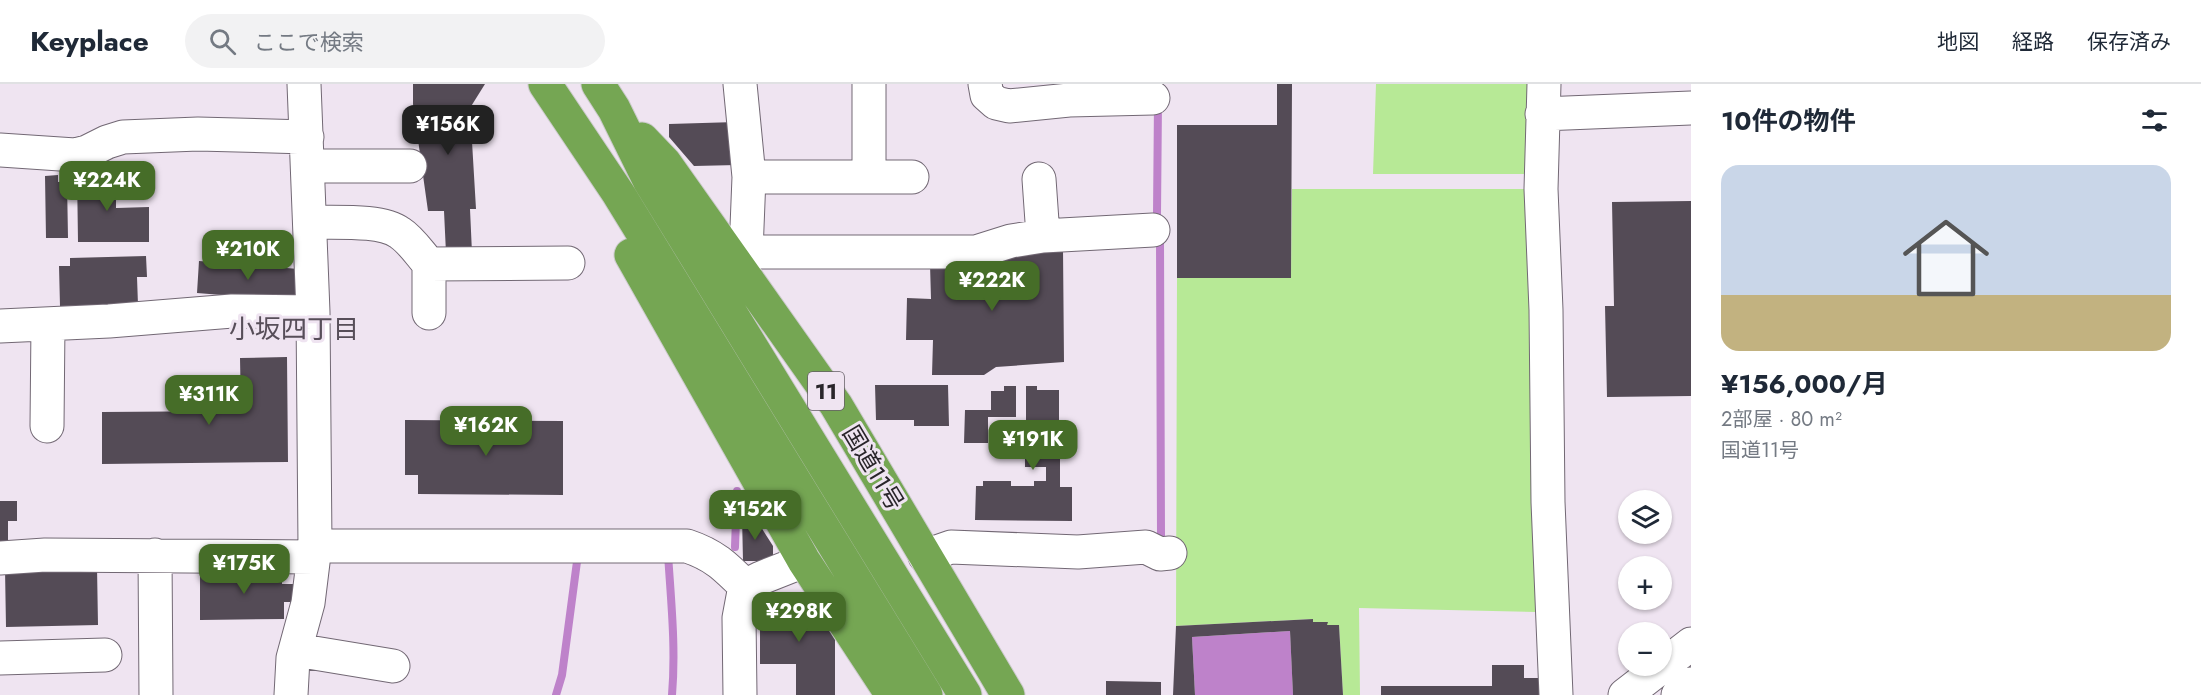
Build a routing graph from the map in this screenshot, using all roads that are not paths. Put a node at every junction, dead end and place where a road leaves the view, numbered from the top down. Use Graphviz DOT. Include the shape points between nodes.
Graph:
graph roads {
  1 [pos="304,84"];
  2 [pos="545,84"];
  3 [pos="740,84"];
  4 [pos="870,84"];
  5 [pos="985,84"];
  6 [pos="606,97"];
  7 [pos="1153,98"];
  8 [pos="1543,99"];
  9 [pos="1691,108"];
  10 [pos="574,128"];
  11 [pos="0,150"];
  12 [pos="308,151"];
  13 [pos="410,166"];
  14 [pos="749,177"];
  15 [pos="869,177"];
  16 [pos="912,177"];
  17 [pos="1039,179"];
  18 [pos="310,222"];
  19 [pos="1153,230"];
  20 [pos="1043,236"];
  21 [pos="740,256"];
  22 [pos="568,263"];
  23 [pos="429,264"];
  24 [pos="313,312"];
  25 [pos="429,313"];
  26 [pos="48,324"];
  27 [pos="0,326"];
  28 [pos="47,426"];
  29 [pos="315,551"];
  30 [pos="1170,553"];
  31 [pos="155,555"];
  32 [pos="925,556"];
  33 [pos="0,558"];
  34 [pos="804,561"];
  35 [pos="745,586"];
  36 [pos="1691,644"];
  37 [pos="296,650"];
  38 [pos="105,655"];
  39 [pos="0,658"];
  40 [pos="393,666"];
  41 [pos="1691,684"];
  42 [pos="156,695"];
  43 [pos="291,695"];
  44 [pos="740,695"];
  45 [pos="892,695"];
  46 [pos="926,695"];
  47 [pos="965,695"];
  48 [pos="1008,695"];
  49 [pos="1556,695"];
  50 [pos="1624,695"];
  51 [pos="1678,695"];
  1 -- 12 [label="street"];
  2 -- 10 [label="highway"];
  3 -- 14 [label="street"];
  4 -- 15 [label="street"];
  5 -- 7 [label="street" via="987,95 996,103 1009,106"];
  6 -- 21 [label="highway, 国道11号 / 11"];
  6 -- 47 [label="highway, 国道11号 / 11" via="649,180"];
  8 -- 9 [label="street"];
  8 -- 49 [label="street" via="1541,189"];
  10 -- 34 [label="highway" via="604,209"];
  10 -- 46 [label="highway" via="618,193"];
  11 -- 12 [label="street" via="75,155 123,137 198,134"];
  12 -- 13 [label="street"];
  12 -- 18 [label="street"];
  14 -- 15 [label="street"];
  14 -- 21 [label="street"];
  15 -- 16 [label="street"];
  17 -- 20 [label="street"];
  18 -- 23 [label="street" via="411,226"];
  18 -- 24 [label="street"];
  19 -- 20 [label="street"];
  20 -- 21 [label="street" via="976,252"];
  21 -- 32 [label="highway, 国道11号 / 11" via="836,405"];
  22 -- 23 [label="street"];
  23 -- 25 [label="street"];
  24 -- 26 [label="street" via="232,311"];
  24 -- 29 [label="street"];
  26 -- 27 [label="street"];
  26 -- 28 [label="street"];
  29 -- 31 [label="street"];
  29 -- 35 [label="street" via="687,546 722,562"];
  29 -- 37 [label="street"];
  30 -- 32 [label="street" via="1160,554 1146,547 1078,552 951,547"];
  31 -- 33 [label="street"];
  31 -- 42 [label="street"];
  32 -- 48 [label="highway, 国道11号 / 11"];
  34 -- 35 [label="street"];
  34 -- 45 [label="highway"];
  35 -- 44 [label="street" via="740,618"];
  36 -- 50 [label="street"];
  37 -- 40 [label="street"];
  37 -- 43 [label="street"];
  38 -- 39 [label="street"];
  41 -- 51 [label="street"];
}
